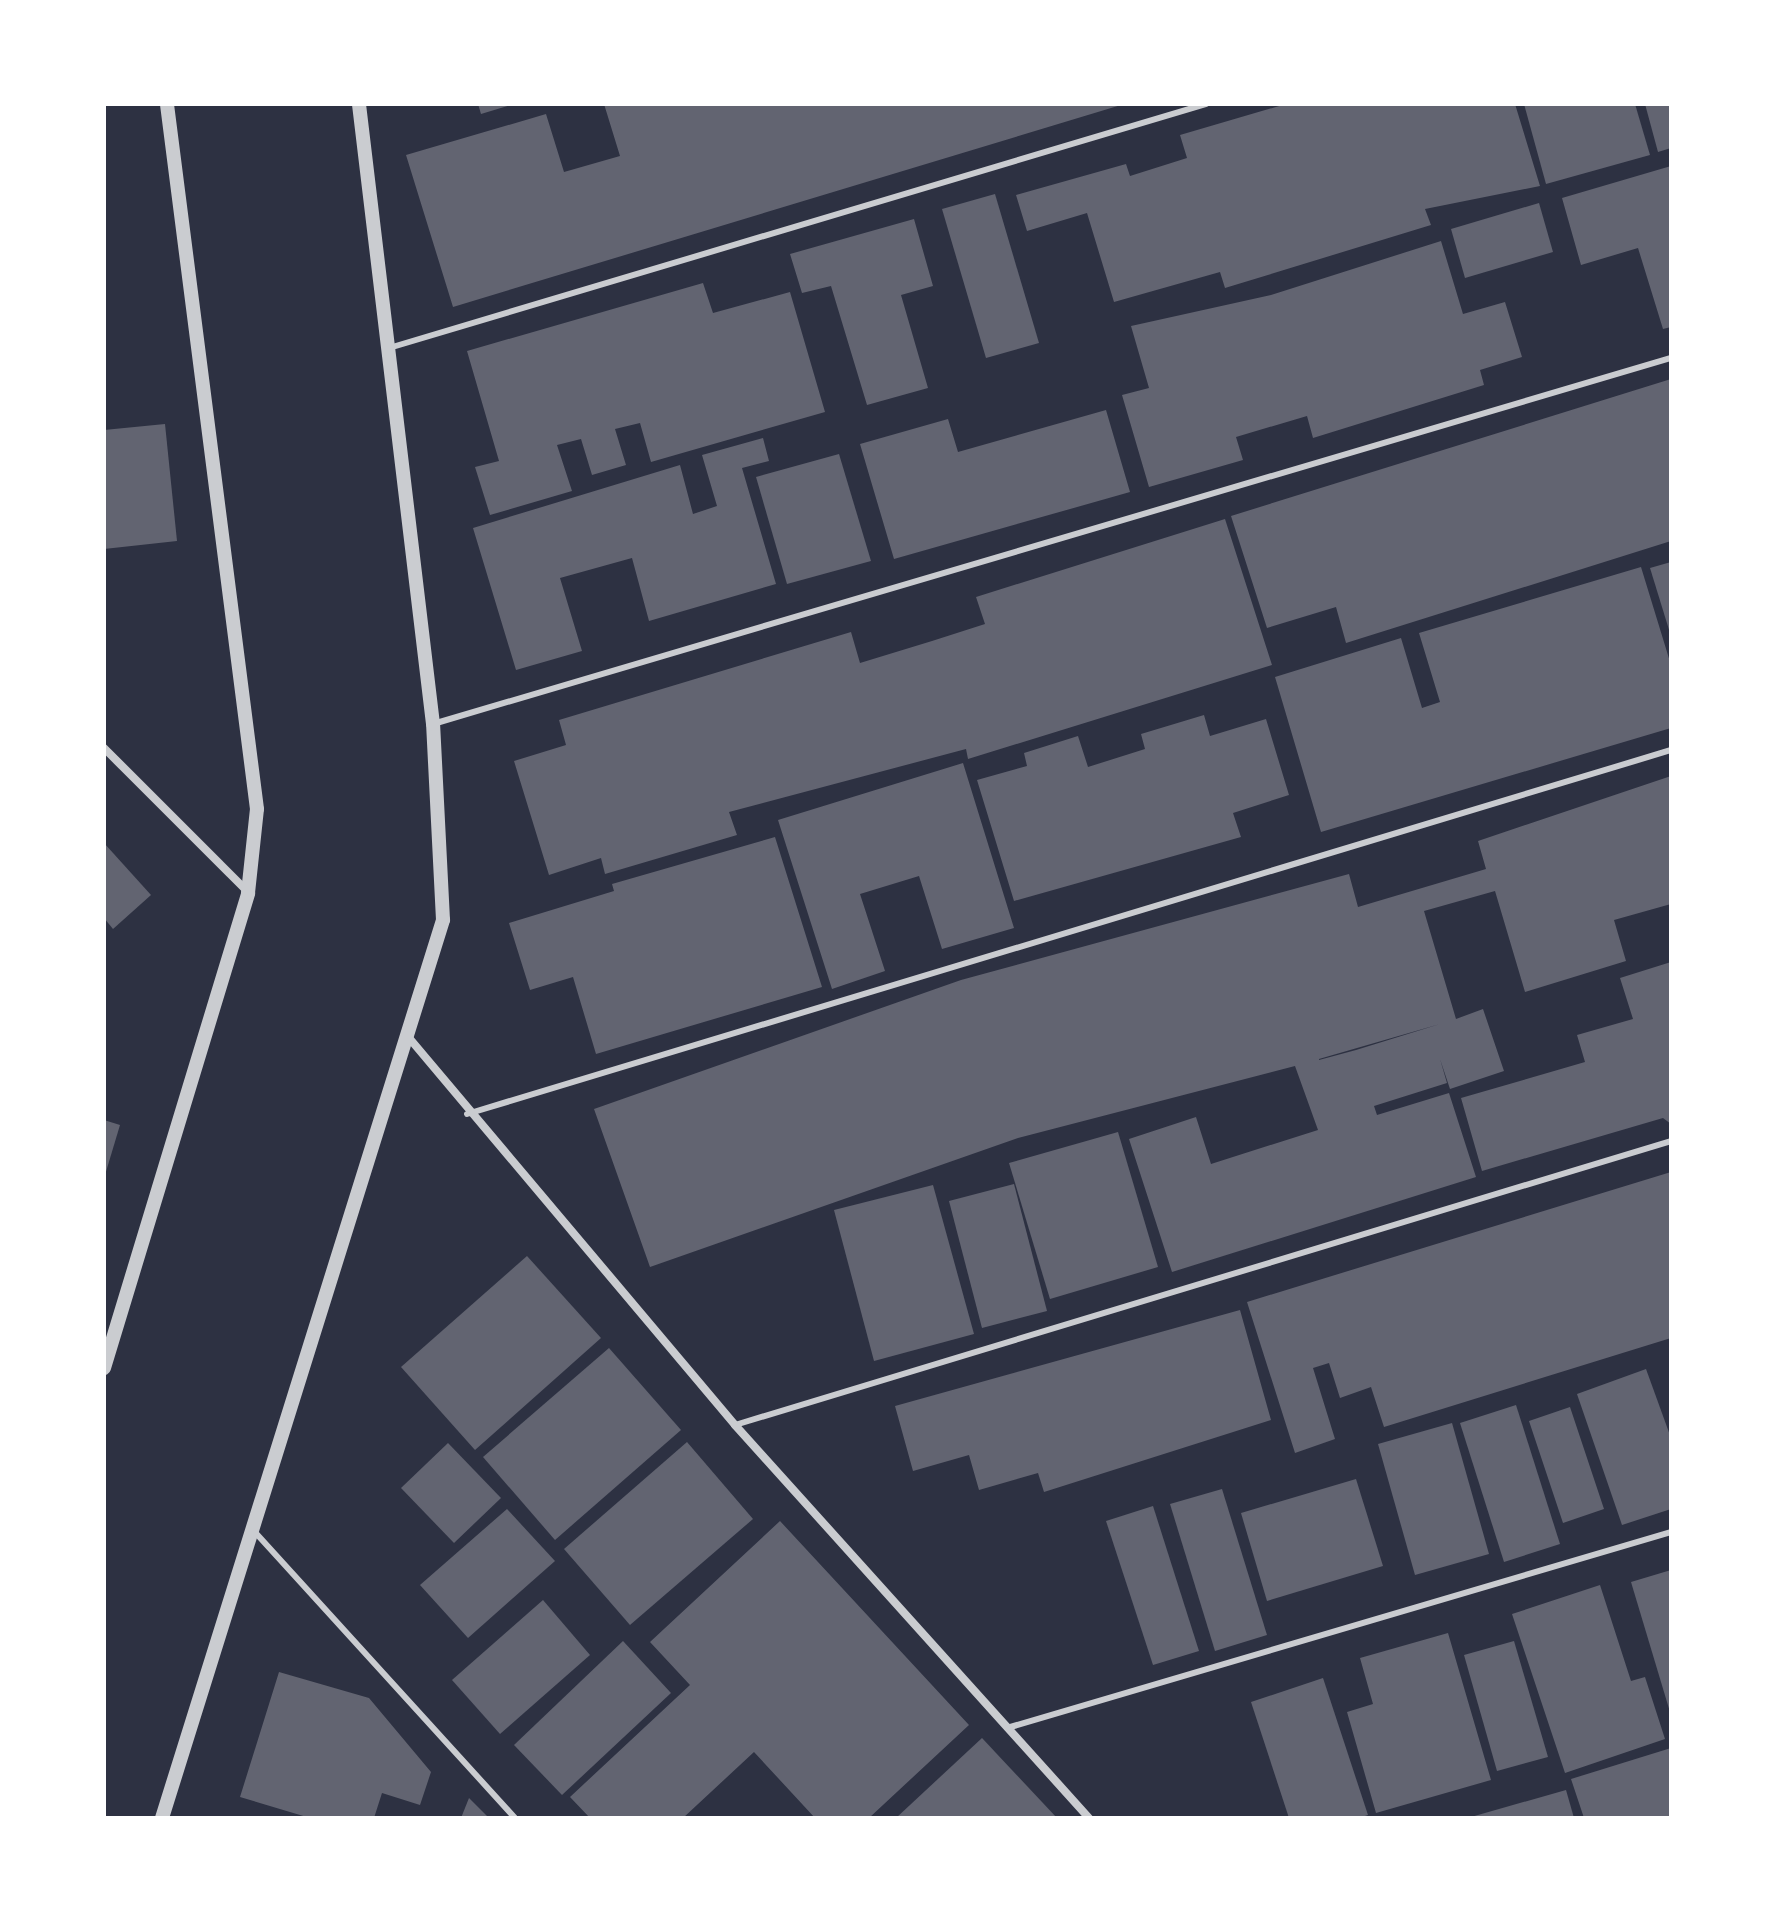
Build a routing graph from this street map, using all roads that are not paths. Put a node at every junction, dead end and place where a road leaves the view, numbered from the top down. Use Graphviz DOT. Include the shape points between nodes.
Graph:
graph roads {
  1 [pos="167,104"];
  2 [pos="359,104"];
  3 [pos="1206,104"];
  4 [pos="388,349"];
  5 [pos="1671,358"];
  6 [pos="433,724"];
  7 [pos="104,748"];
  8 [pos="1671,750"];
  9 [pos="248,893"];
  10 [pos="410,1039"];
  11 [pos="467,1114"];
  12 [pos="1671,1141"];
  13 [pos="104,1368"];
  14 [pos="735,1425"];
  15 [pos="253,1530"];
  16 [pos="1671,1532"];
  17 [pos="1007,1728"];
  18 [pos="162,1818"];
  19 [pos="515,1818"];
  20 [pos="1089,1818"];
  1 -- 9 [label="street" via="257,809"];
  2 -- 4 [label="street"];
  3 -- 4 [label="lane"];
  4 -- 6 [label="street"];
  5 -- 6 [label="lane"];
  6 -- 10 [label="street" via="443,920"];
  7 -- 9 [label="street"];
  8 -- 11 [label="lane"];
  9 -- 13 [label="street"];
  10 -- 11 [label="street"];
  10 -- 15 [label="street"];
  11 -- 14 [label="street"];
  12 -- 14 [label="lane"];
  14 -- 17 [label="street"];
  15 -- 18 [label="street"];
  15 -- 19 [label="lane"];
  16 -- 17 [label="lane"];
  17 -- 20 [label="street"];
}
